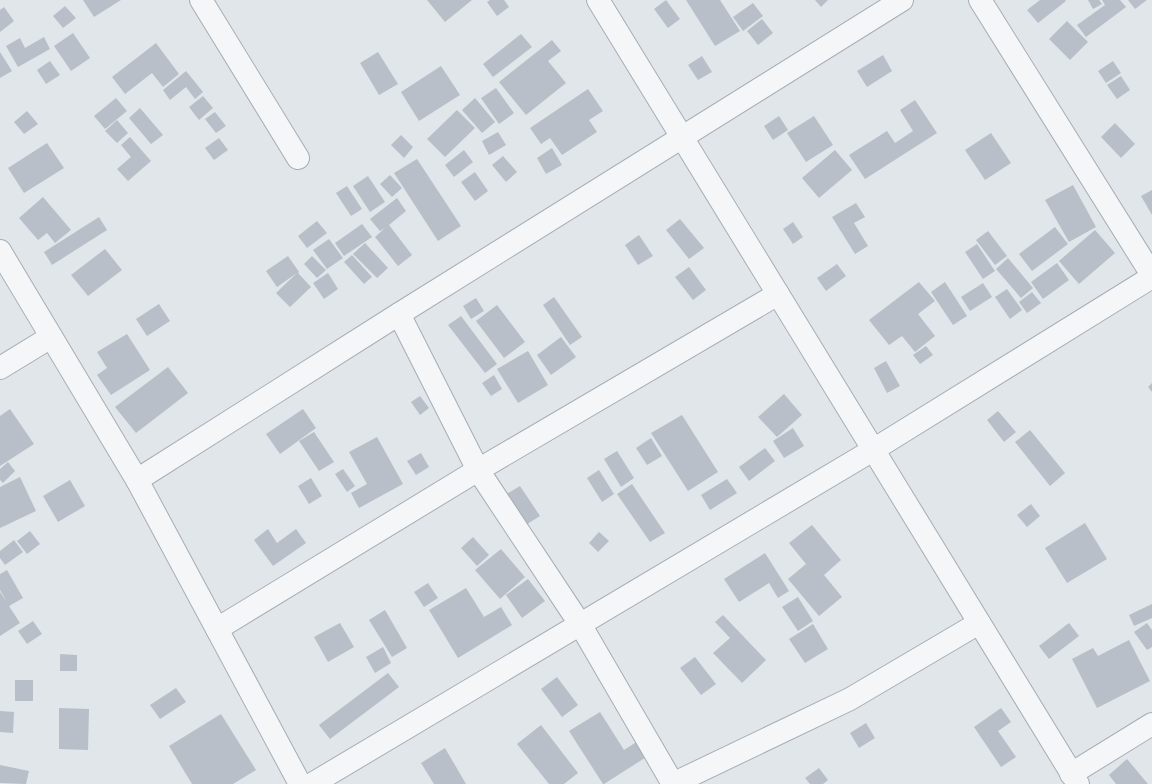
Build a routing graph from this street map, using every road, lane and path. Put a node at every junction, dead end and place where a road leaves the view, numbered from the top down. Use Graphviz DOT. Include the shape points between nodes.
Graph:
graph roads {
  1 [pos="202,0"];
  2 [pos="598,0"];
  3 [pos="902,0"];
  4 [pos="980,0"];
  5 [pos="682,138"];
  6 [pos="298,158"];
  7 [pos="0,251"];
  8 [pos="1152,276"];
  9 [pos="778,294"];
  10 [pos="400,314"];
  11 [pos="51,337"];
  12 [pos="0,368"];
  13 [pos="873,450"];
  14 [pos="478,470"];
  15 [pos="137,480"];
  16 [pos="979,623"];
  17 [pos="580,624"];
  18 [pos="217,629"];
  19 [pos="1152,724"];
  20 [pos="1074,779"];
  21 [pos="300,784"];
  22 [pos="312,784"];
  23 [pos="674,784"];
  1 -- 6 [label="street"];
  2 -- 5 [label="street"];
  3 -- 5 [label="street"];
  4 -- 8 [label="street"];
  5 -- 9 [label="street"];
  5 -- 10 [label="street"];
  7 -- 11 [label="street"];
  8 -- 13 [label="street"];
  9 -- 13 [label="street"];
  9 -- 14 [label="street"];
  10 -- 14 [label="street"];
  10 -- 15 [label="street"];
  11 -- 12 [label="street"];
  11 -- 15 [label="street"];
  13 -- 16 [label="street"];
  13 -- 17 [label="street"];
  14 -- 17 [label="street"];
  14 -- 18 [label="street"];
  15 -- 18 [label="street"];
  16 -- 20 [label="street"];
  16 -- 23 [label="street" via="850,699"];
  17 -- 22 [label="street"];
  17 -- 23 [label="street"];
  18 -- 21 [label="street"];
  19 -- 20 [label="street"];
}
